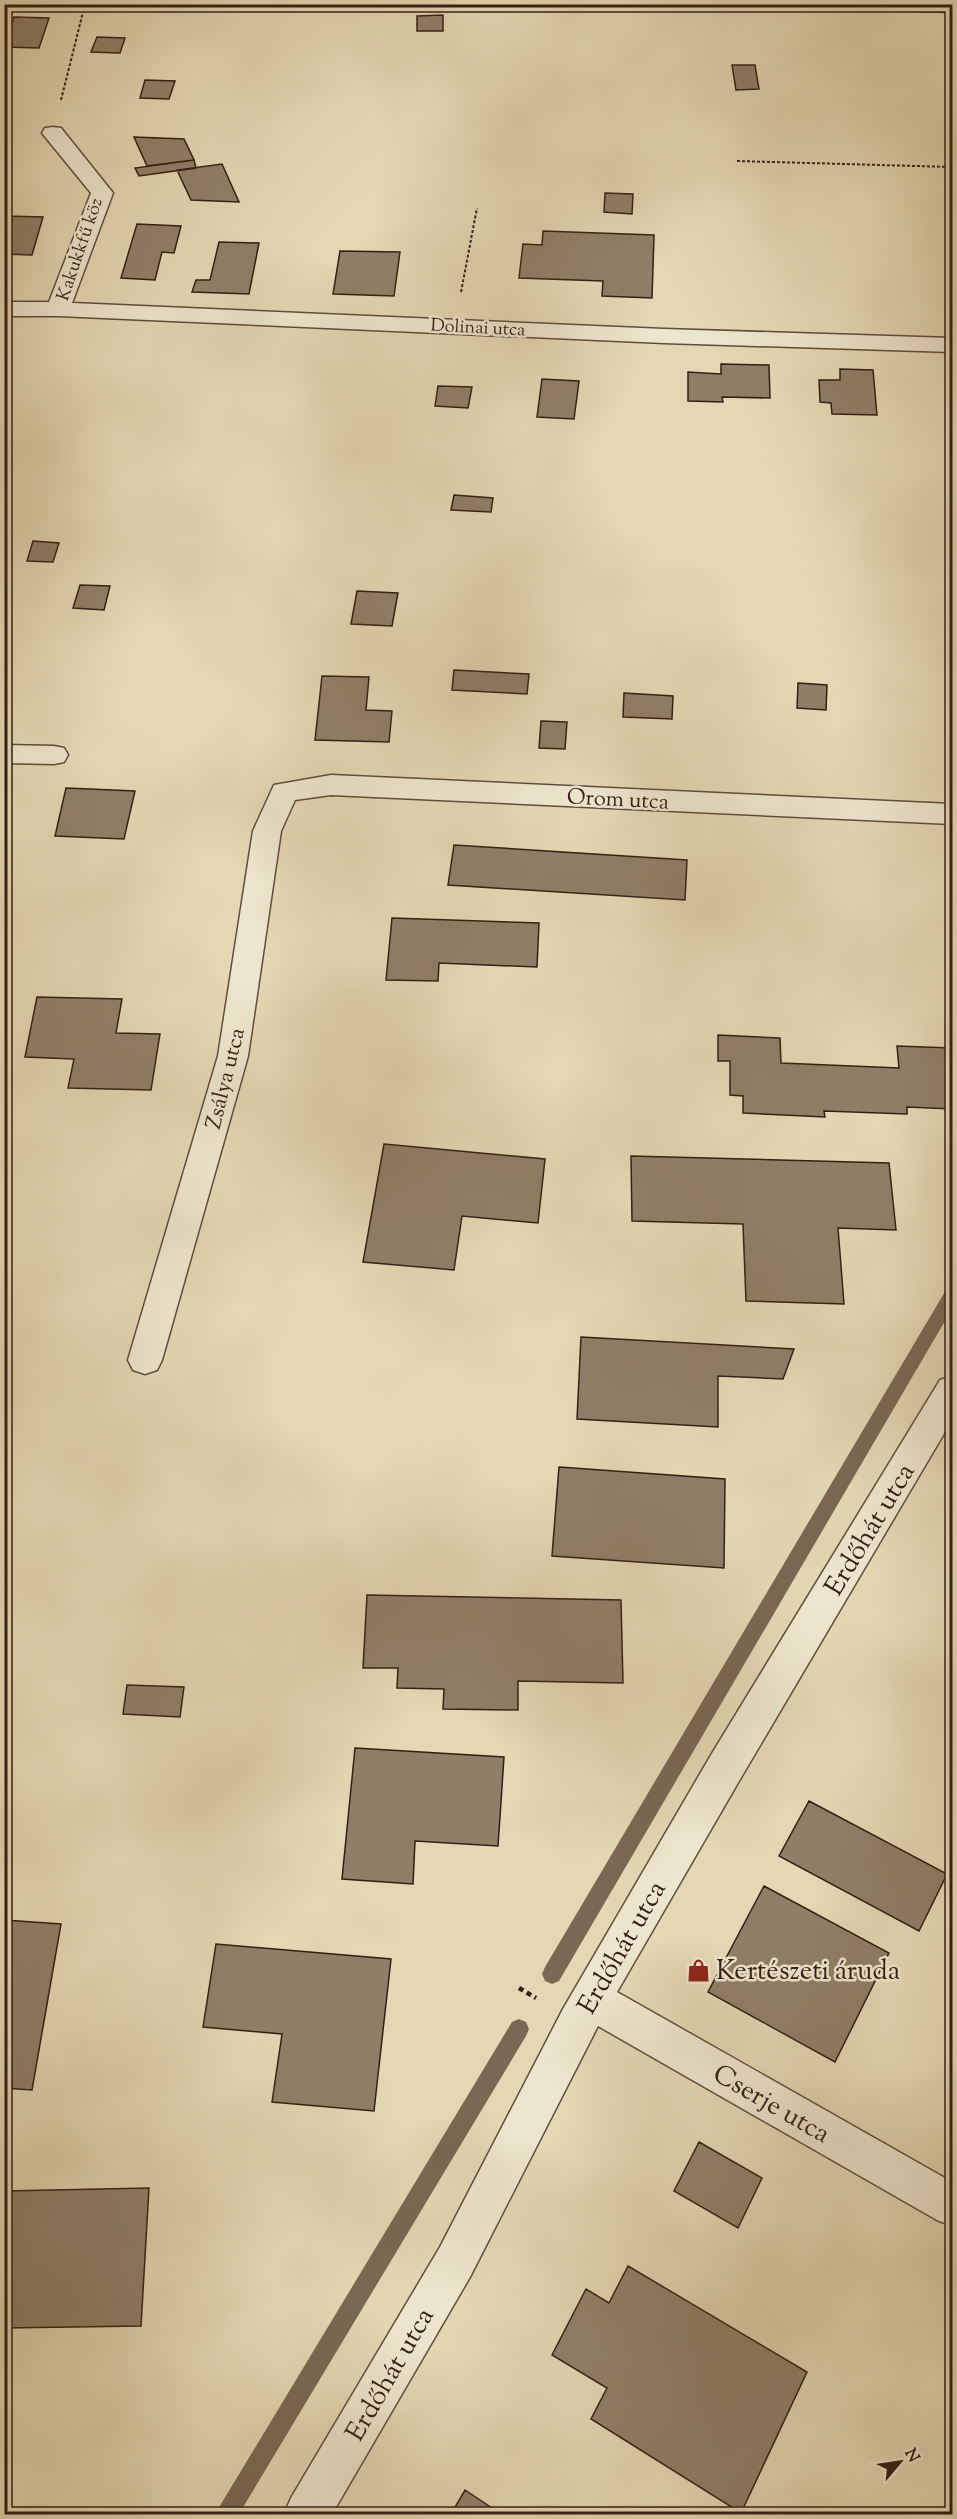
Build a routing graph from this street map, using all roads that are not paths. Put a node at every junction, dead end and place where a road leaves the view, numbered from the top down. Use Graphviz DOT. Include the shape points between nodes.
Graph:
graph roads {
  1 [pos="891,4"];
  2 [pos="952,6"];
  3 [pos="53,133"];
  4 [pos="4,309"];
  5 [pos="58,309"];
  6 [pos="952,345"];
  7 [pos="4,754"];
  8 [pos="54,755"];
  9 [pos="284,792"];
  10 [pos="952,814"];
  11 [pos="145,1360"];
  12 [pos="952,1390"];
  13 [pos="592,2000"];
  14 [pos="952,2205"];
  15 [pos="307,2514"];
  1 -- 2 [label="street"];
  3 -- 5 [label="street, Kakukkfű köz" via="102,193"];
  4 -- 5 [label="street, Dolinai utca"];
  5 -- 6 [label="street, Dolinai utca"];
  7 -- 8 [label="street"];
  9 -- 10 [label="street, Orom utca" via="331,785"];
  9 -- 11 [label="street, Zsálya utca" via="267,831 233,1056"];
  12 -- 13 [label="street, Erdőhát utca" via="725,1768"];
  13 -- 14 [label="street, Cserje utca"];
  13 -- 15 [label="street, Erdőhát utca" via="455,2262"];
}
